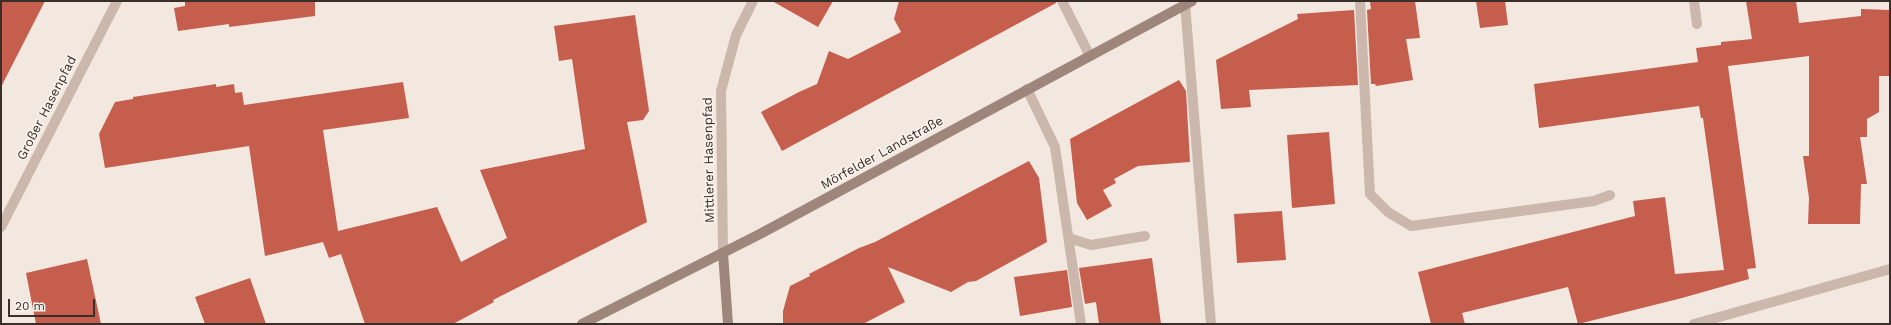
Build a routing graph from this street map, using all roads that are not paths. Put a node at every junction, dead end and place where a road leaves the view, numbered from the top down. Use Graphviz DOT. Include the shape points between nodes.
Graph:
graph roads {
  1 [pos="117,1"];
  2 [pos="753,1"];
  3 [pos="1062,1"];
  4 [pos="1360,1"];
  5 [pos="1694,1"];
  6 [pos="1188,3"];
  7 [pos="1697,24"];
  8 [pos="1090,56"];
  9 [pos="1027,89"];
  10 [pos="1610,195"];
  11 [pos="1,227"];
  12 [pos="1145,236"];
  13 [pos="1069,238"];
  14 [pos="724,253"];
  15 [pos="1890,269"];
  16 [pos="582,324"];
  17 [pos="728,324"];
  18 [pos="1081,324"];
  19 [pos="1211,324"];
  20 [pos="1694,324"];
  1 -- 11 [label="street, Großer Hasenpfad"];
  2 -- 14 [label="street, Mittlerer Hasenpfad" via="736,35 721,91"];
  3 -- 8 [label="street"];
  4 -- 10 [label="street" via="1370,194 1388,212 1412,226 1594,202"];
  5 -- 7 [label="street"];
  6 -- 8 [label="main road, Mörfelder Landstraße"];
  6 -- 19 [label="street"];
  8 -- 9 [label="main road, Mörfelder Landstraße"];
  9 -- 13 [label="street" via="1055,147"];
  9 -- 14 [label="main road, Mörfelder Landstraße"];
  12 -- 13 [label="street" via="1091,246"];
  13 -- 18 [label="street"];
  14 -- 16 [label="main road, Mörfelder Landstraße"];
  14 -- 17 [label="main road"];
  15 -- 20 [label="street"];
}
